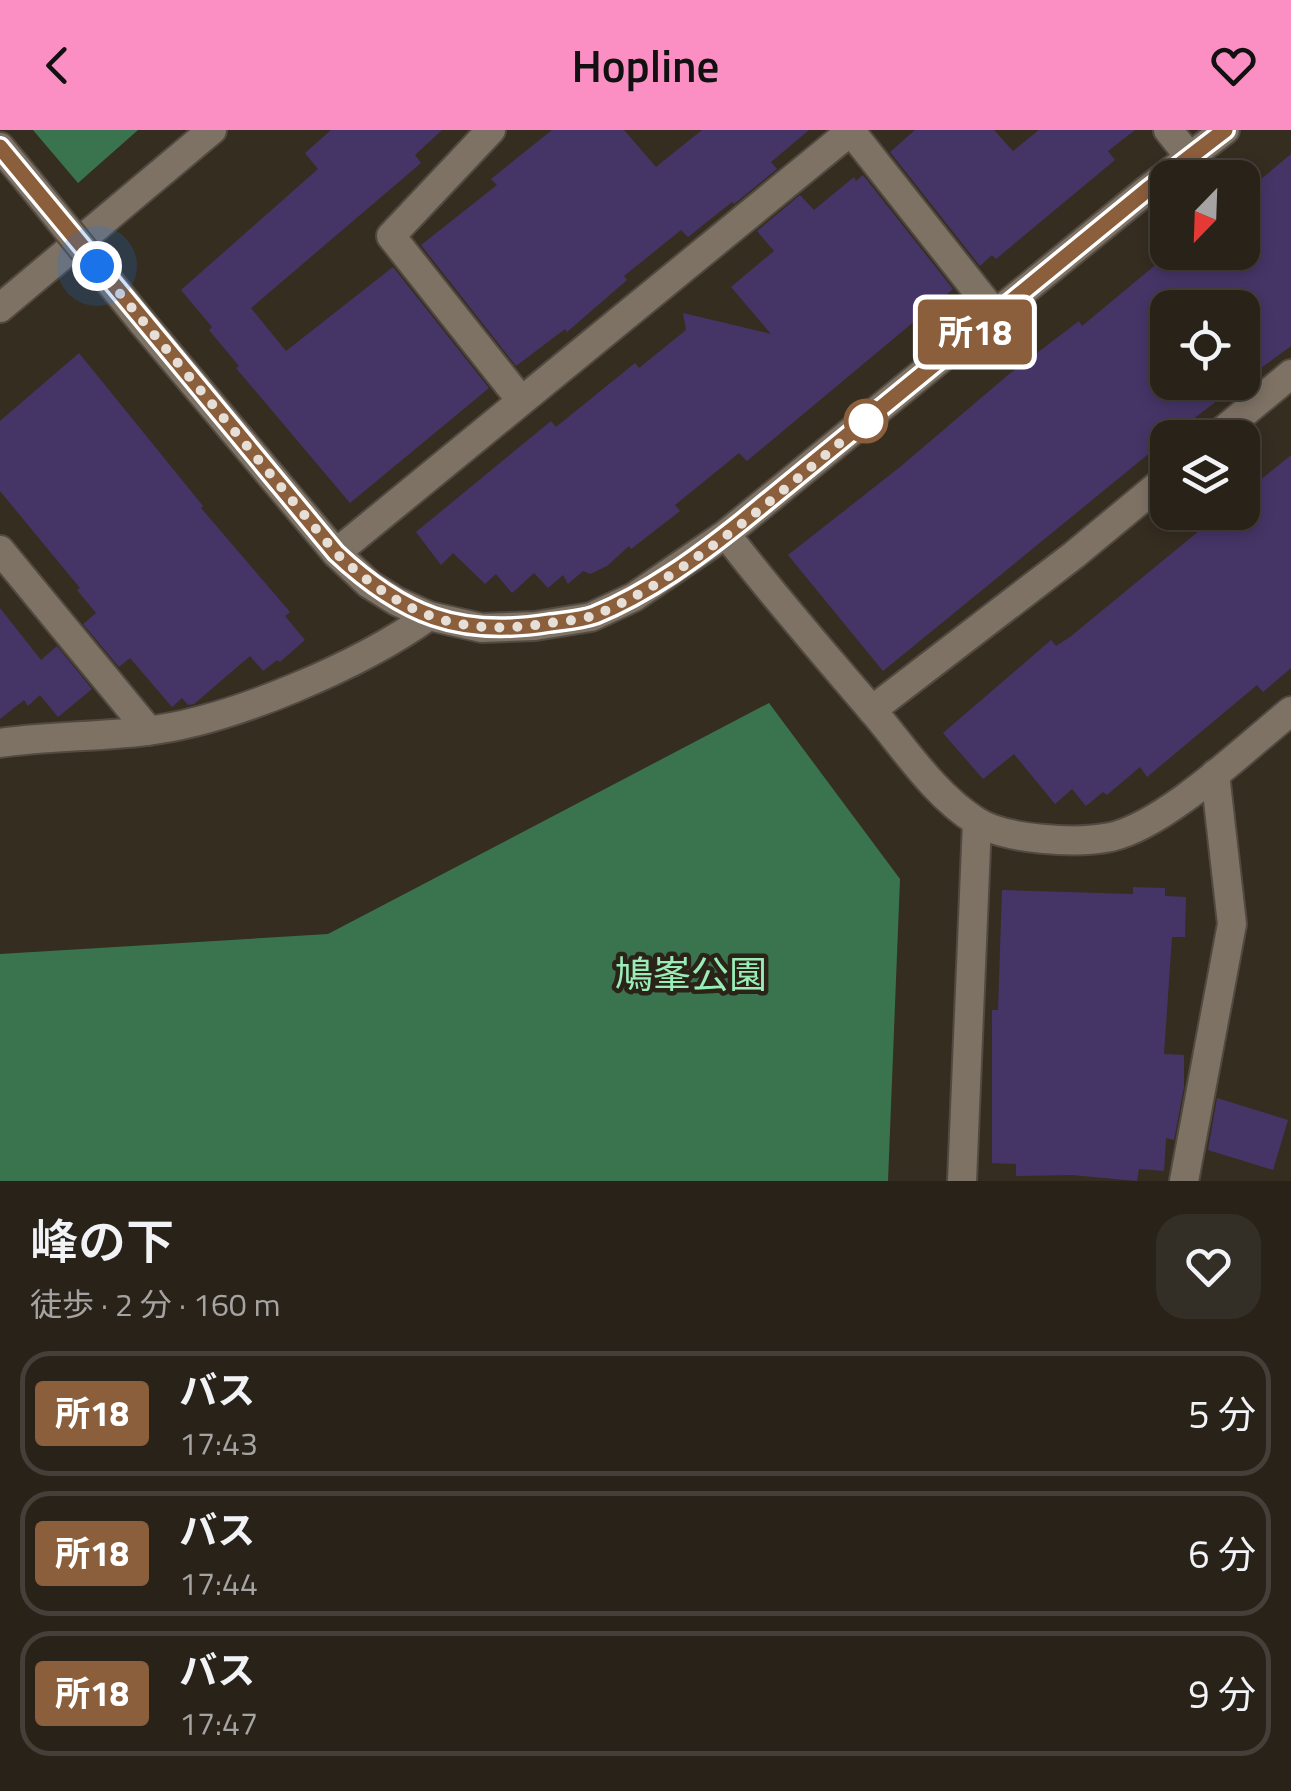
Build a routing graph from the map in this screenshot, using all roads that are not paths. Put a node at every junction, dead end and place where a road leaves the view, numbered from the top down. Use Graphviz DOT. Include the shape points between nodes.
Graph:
graph roads {
  1 [pos="212,130"];
  2 [pos="491,130"];
  3 [pos="850,130"];
  4 [pos="1168,130"];
  5 [pos="1225,130"];
  6 [pos="0,147"];
  7 [pos="1189,156"];
  8 [pos="0,308"];
  9 [pos="996,314"];
  10 [pos="1291,374"];
  11 [pos="520,399"];
  12 [pos="1236,420"];
  13 [pos="1150,492"];
  14 [pos="726,534"];
  15 [pos="0,550"];
  16 [pos="336,553"];
  17 [pos="429,616"];
  18 [pos="872,710"];
  19 [pos="1291,711"];
  20 [pos="148,731"];
  21 [pos="0,743"];
  22 [pos="1215,774"];
  23 [pos="978,823"];
  24 [pos="962,1181"];
  25 [pos="1184,1181"];
  1 -- 8 [label="street"];
  2 -- 11 [label="street" via="391,236"];
  3 -- 9 [label="street"];
  3 -- 11 [label="street"];
  4 -- 7 [label="street"];
  5 -- 7 [label="street"];
  6 -- 16 [label="street, bridge"];
  7 -- 9 [label="street"];
  9 -- 14 [label="street"];
  10 -- 12 [label="street"];
  11 -- 16 [label="street"];
  13 -- 18 [label="street"];
  14 -- 17 [label="street" via="634,597 591,617 482,628"];
  14 -- 18 [label="street"];
  15 -- 20 [label="street"];
  16 -- 17 [label="street" via="369,584"];
  17 -- 20 [label="street" via="356,659 240,709"];
  18 -- 23 [label="street" via="936,787"];
  19 -- 22 [label="street"];
  20 -- 21 [label="street"];
  22 -- 23 [label="street" via="1152,820 1111,836 1017,836"];
  22 -- 25 [label="street" via="1232,924"];
  23 -- 24 [label="street"];
}
